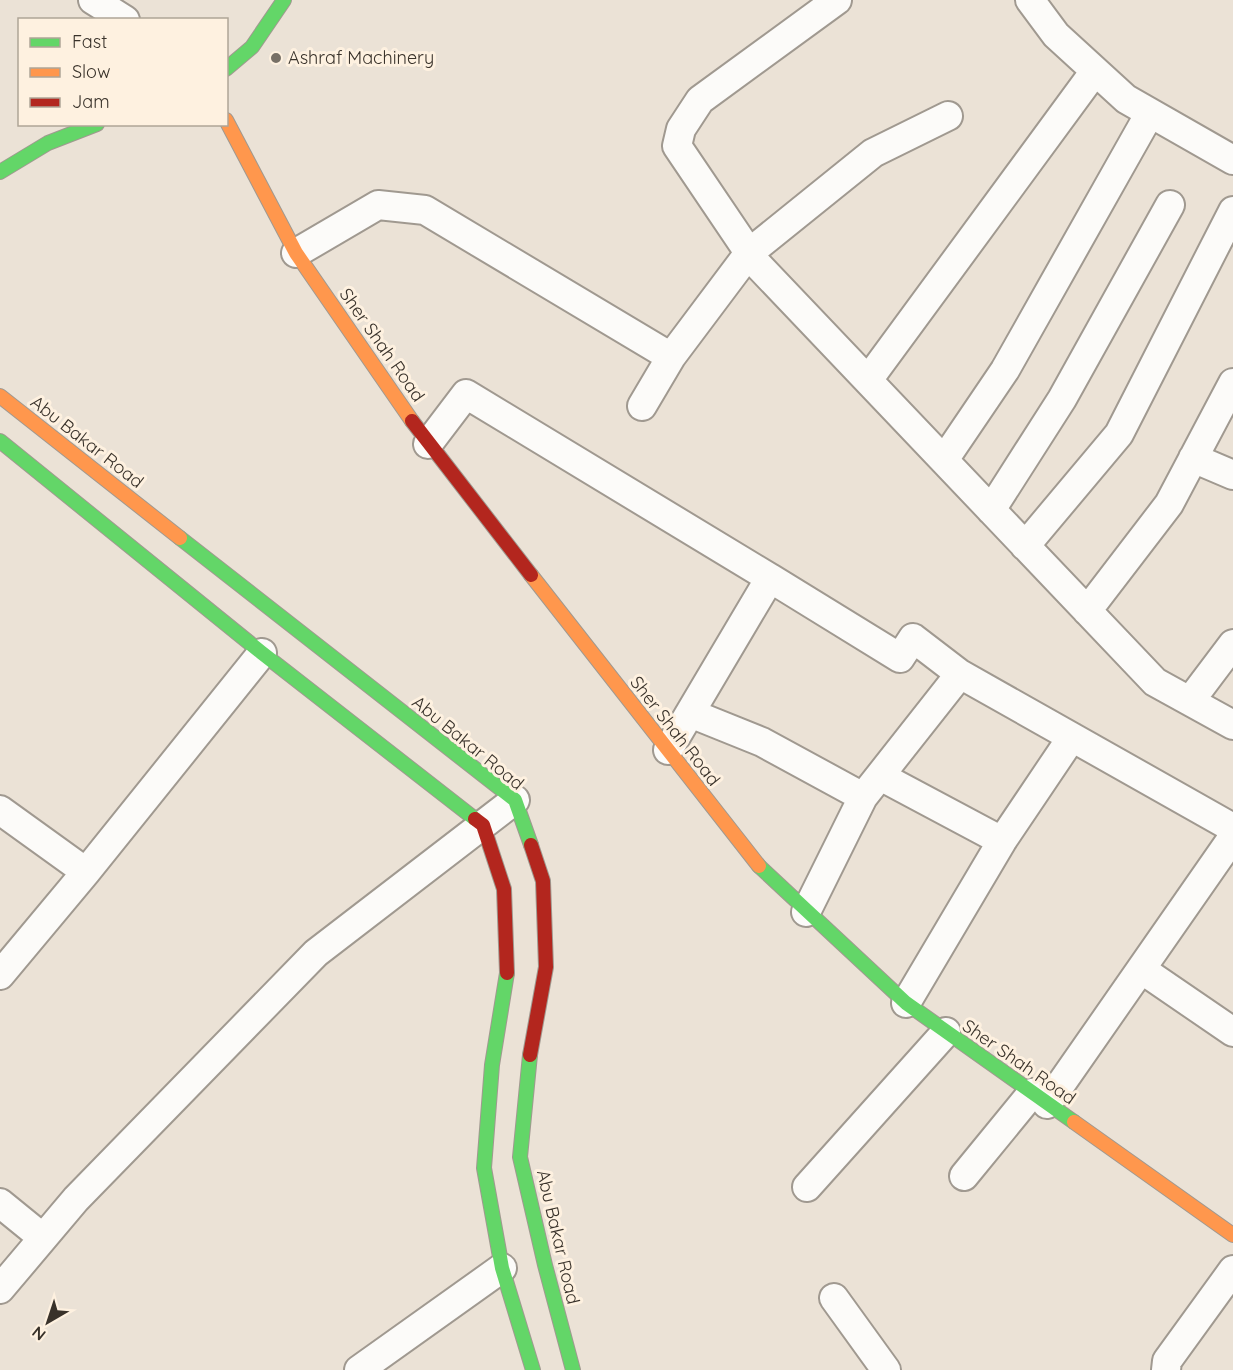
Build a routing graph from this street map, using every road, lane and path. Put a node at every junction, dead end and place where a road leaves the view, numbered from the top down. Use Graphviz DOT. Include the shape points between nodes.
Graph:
graph roads {
  1 [pos="93,0"];
  2 [pos="284,0"];
  3 [pos="837,0"];
  4 [pos="1030,0"];
  5 [pos="122,18"];
  6 [pos="228,68"];
  7 [pos="1095,71"];
  8 [pos="1150,113"];
  9 [pos="948,116"];
  10 [pos="228,124"];
  11 [pos="92,126"];
  12 [pos="1233,160"];
  13 [pos="0,172"];
  14 [pos="1170,205"];
  15 [pos="1233,211"];
  16 [pos="296,253"];
  17 [pos="749,253"];
  18 [pos="672,357"];
  19 [pos="868,380"];
  20 [pos="1233,383"];
  21 [pos="0,396"];
  22 [pos="642,406"];
  23 [pos="0,441"];
  24 [pos="428,444"];
  25 [pos="1193,458"];
  26 [pos="944,460"];
  27 [pos="1233,475"];
  28 [pos="991,510"];
  29 [pos="1025,546"];
  30 [pos="770,578"];
  31 [pos="1087,610"];
  32 [pos="1233,644"];
  33 [pos="262,653"];
  34 [pos="960,674"];
  35 [pos="1190,701"];
  36 [pos="690,713"];
  37 [pos="1233,725"];
  38 [pos="1072,737"];
  39 [pos="668,750"];
  40 [pos="872,786"];
  41 [pos="515,800"];
  42 [pos="0,810"];
  43 [pos="483,825"];
  44 [pos="1233,828"];
  45 [pos="1233,837"];
  46 [pos="1002,841"];
  47 [pos="86,872"];
  48 [pos="1223,874"];
  49 [pos="806,912"];
  50 [pos="1141,969"];
  51 [pos="0,975"];
  52 [pos="906,1004"];
  53 [pos="946,1032"];
  54 [pos="1233,1032"];
  55 [pos="1039,1098"];
  56 [pos="964,1176"];
  57 [pos="807,1187"];
  58 [pos="0,1203"];
  59 [pos="1233,1235"];
  60 [pos="43,1238"];
  61 [pos="502,1268"];
  62 [pos="1233,1270"];
  63 [pos="0,1289"];
  64 [pos="834,1298"];
  65 [pos="359,1370"];
  66 [pos="533,1370"];
  67 [pos="573,1370"];
  68 [pos="886,1370"];
  69 [pos="1166,1370"];
  1 -- 5 [label="street"];
  2 -- 6 [label="main road" via="241,60"];
  3 -- 17 [label="street" via="700,100 681,129 676,146"];
  4 -- 7 [label="street" via="1056,35"];
  7 -- 8 [label="street" via="1126,99"];
  7 -- 19 [label="street"];
  8 -- 12 [label="street"];
  8 -- 26 [label="street" via="1005,370"];
  9 -- 17 [label="street" via="873,153"];
  10 -- 16 [label="main road, Sher Shah Road"];
  11 -- 13 [label="main road" via="48,143"];
  14 -- 28 [label="street" via="1062,399"];
  15 -- 29 [label="street" via="1119,434"];
  16 -- 18 [label="street" via="378,205 425,210"];
  16 -- 24 [label="main road, Sher Shah Road"];
  17 -- 18 [label="street"];
  17 -- 19 [label="street"];
  18 -- 22 [label="street"];
  19 -- 26 [label="street"];
  20 -- 25 [label="street"];
  21 -- 41 [label="main road, Abu Bakar Road"];
  23 -- 33 [label="main road"];
  24 -- 30 [label="street" via="466,394"];
  24 -- 39 [label="main road, Sher Shah Road"];
  25 -- 27 [label="street"];
  25 -- 31 [label="street" via="1169,504"];
  26 -- 28 [label="street"];
  28 -- 29 [label="street"];
  29 -- 31 [label="street"];
  30 -- 34 [label="street" via="900,658 913,638"];
  30 -- 36 [label="street"];
  31 -- 35 [label="street" via="1155,682"];
  32 -- 35 [label="street"];
  33 -- 43 [label="main road"];
  33 -- 47 [label="street"];
  34 -- 38 [label="street"];
  34 -- 40 [label="street"];
  35 -- 37 [label="street"];
  36 -- 39 [label="street"];
  36 -- 40 [label="street"];
  38 -- 44 [label="street"];
  38 -- 46 [label="street"];
  39 -- 49 [label="main road, Sher Shah Road" via="762,870"];
  40 -- 46 [label="street"];
  40 -- 49 [label="street"];
  41 -- 43 [label="street"];
  41 -- 67 [label="main road, Abu Bakar Road" via="543,880 546,967 528,1068 520,1156"];
  42 -- 47 [label="street"];
  43 -- 60 [label="street" via="316,953 76,1199"];
  43 -- 61 [label="main road" via="504,889 507,976 492,1065 484,1168"];
  45 -- 48 [label="street"];
  46 -- 52 [label="street"];
  47 -- 51 [label="street"];
  48 -- 50 [label="street"];
  49 -- 52 [label="main road, Sher Shah Road"];
  50 -- 54 [label="street"];
  50 -- 55 [label="street"];
  52 -- 53 [label="main road, Sher Shah Road"];
  53 -- 55 [label="main road, Sher Shah Road"];
  53 -- 57 [label="street"];
  55 -- 56 [label="street"];
  55 -- 59 [label="main road, Sher Shah Road"];
  58 -- 60 [label="street"];
  60 -- 63 [label="street"];
  61 -- 65 [label="street"];
  61 -- 66 [label="main road"];
  62 -- 69 [label="street" via="1167,1361"];
  64 -- 68 [label="street"];
}
